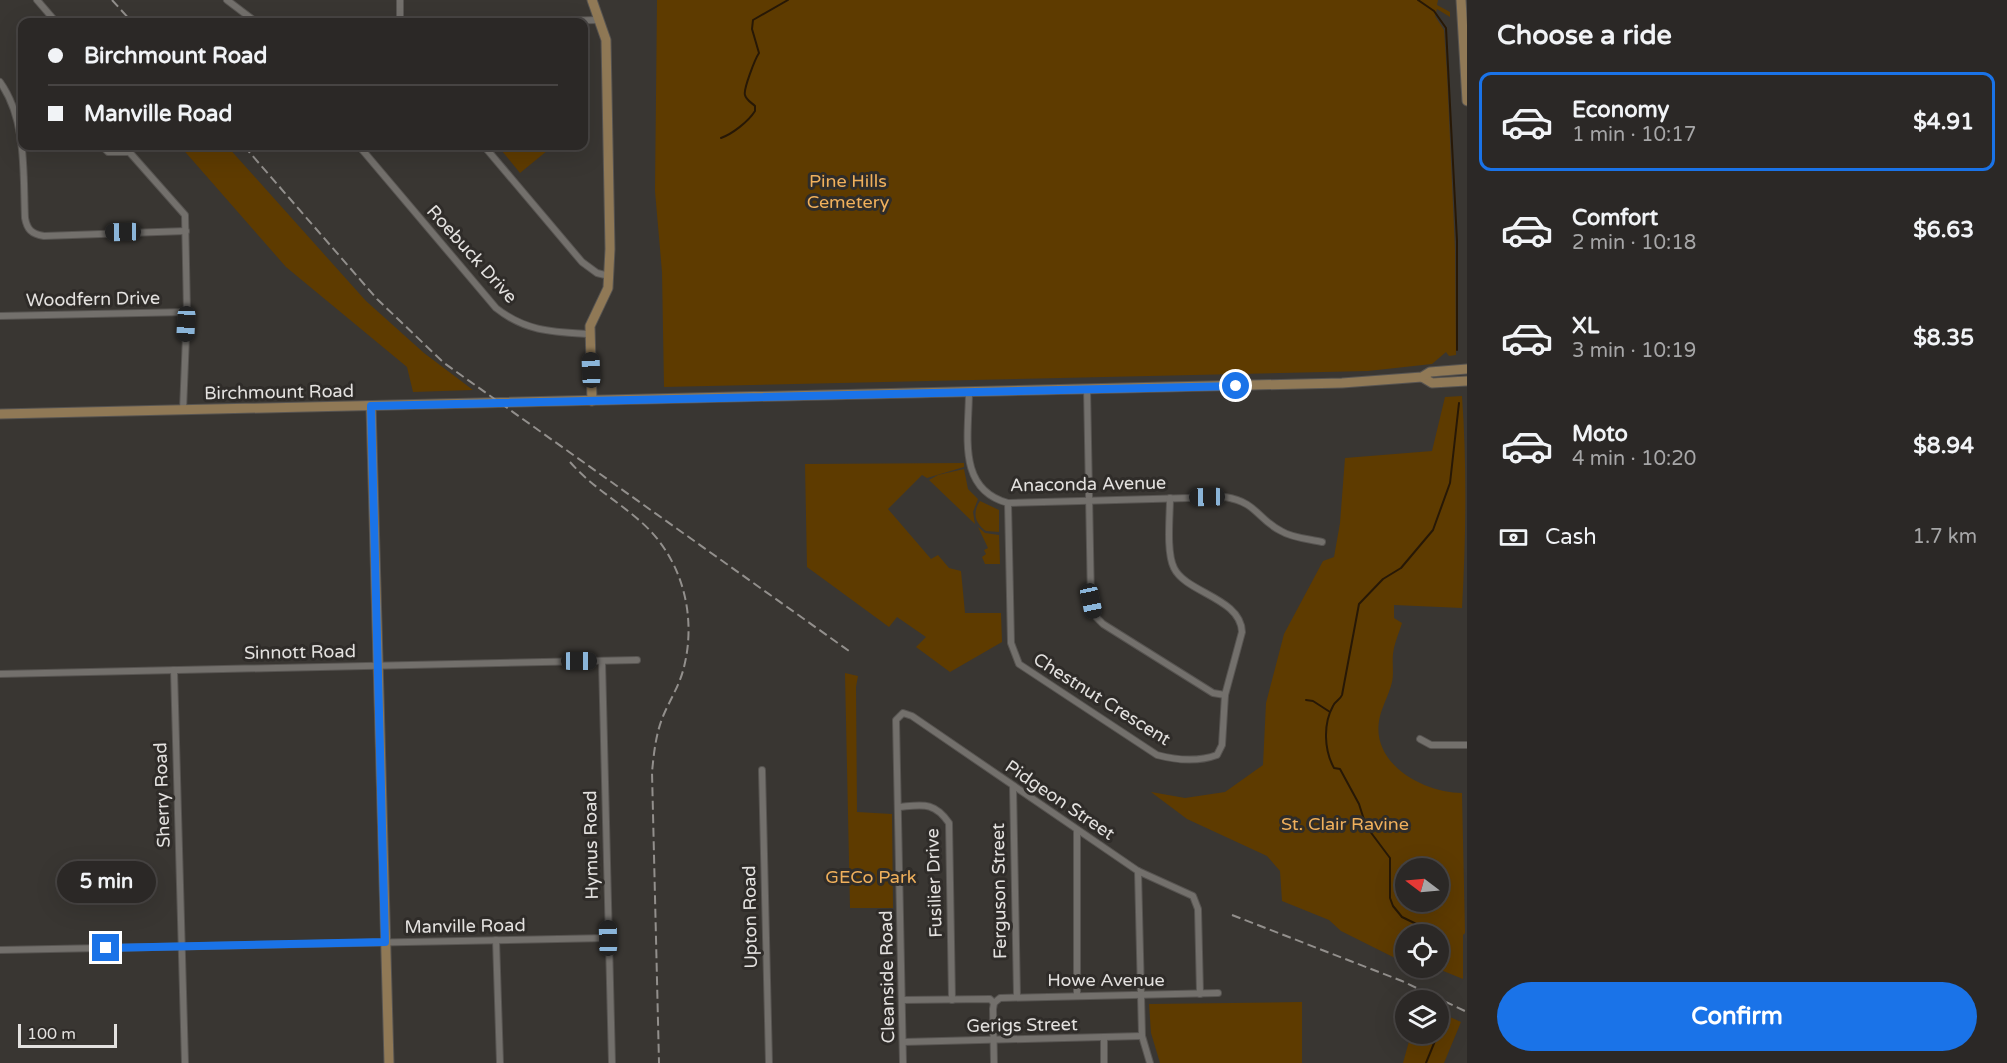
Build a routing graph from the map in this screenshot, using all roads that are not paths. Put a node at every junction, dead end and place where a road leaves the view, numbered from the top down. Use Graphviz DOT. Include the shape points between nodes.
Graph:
graph roads {
  1 [pos="37,0"];
  2 [pos="226,0"];
  3 [pos="400,0"];
  4 [pos="592,0"];
  5 [pos="1461,0"];
  6 [pos="53,18"];
  7 [pos="251,18"];
  8 [pos="400,18"];
  9 [pos="588,20"];
  10 [pos="599,20"];
  11 [pos="0,82"];
  12 [pos="1467,101"];
  13 [pos="18,129"];
  14 [pos="21,150"];
  15 [pos="106,150"];
  16 [pos="362,150"];
  17 [pos="487,150"];
  18 [pos="130,152"];
  19 [pos="186,231"];
  20 [pos="609,276"];
  21 [pos="187,312"];
  22 [pos="0,316"];
  23 [pos="590,334"];
  24 [pos="1467,369"];
  25 [pos="1422,377"];
  26 [pos="1467,381"];
  27 [pos="1087,388"];
  28 [pos="969,391"];
  29 [pos="592,401"];
  30 [pos="371,406"];
  31 [pos="183,410"];
  32 [pos="0,414"];
  33 [pos="1170,498"];
  34 [pos="1088,500"];
  35 [pos="1008,503"];
  36 [pos="1322,542"];
  37 [pos="637,660"];
  38 [pos="602,661"];
  39 [pos="378,666"];
  40 [pos="174,670"];
  41 [pos="0,674"];
  42 [pos="1224,695"];
  43 [pos="903,713"];
  44 [pos="1420,739"];
  45 [pos="1467,745"];
  46 [pos="762,770"];
  47 [pos="1012,786"];
  48 [pos="899,807"];
  49 [pos="1077,830"];
  50 [pos="1138,870"];
  51 [pos="608,938"];
  52 [pos="496,940"];
  53 [pos="385,942"];
  54 [pos="181,946"];
  55 [pos="0,950"];
  56 [pos="1218,993"];
  57 [pos="1200,994"];
  58 [pos="1017,996"];
  59 [pos="1077,996"];
  60 [pos="1140,997"];
  61 [pos="902,1000"];
  62 [pos="952,1000"];
  63 [pos="994,1006"];
  64 [pos="1143,1036"];
  65 [pos="1104,1038"];
  66 [pos="994,1040"];
  67 [pos="903,1042"];
  68 [pos="185,1063"];
  69 [pos="389,1063"];
  70 [pos="500,1063"];
  71 [pos="612,1063"];
  72 [pos="769,1063"];
  73 [pos="903,1063"];
  74 [pos="994,1063"];
  75 [pos="1104,1063"];
  76 [pos="1150,1063"];
  1 -- 6 [label="street"];
  2 -- 7 [label="street"];
  3 -- 8 [label="street"];
  4 -- 10 [label="main road"];
  5 -- 12 [label="main road"];
  9 -- 10 [label="street"];
  10 -- 20 [label="main road" via="606,40"];
  11 -- 13 [label="street" via="13,100"];
  14 -- 19 [label="street" via="25,218 32,232 44,236"];
  15 -- 18 [label="street"];
  16 -- 23 [label="street, Roebuck Drive" via="496,308 534,329"];
  17 -- 20 [label="street" via="582,262"];
  18 -- 19 [label="street" via="183,211"];
  19 -- 21 [label="street"];
  20 -- 23 [label="main road" via="605,298 590,326"];
  21 -- 22 [label="street, Woodfern Drive"];
  21 -- 31 [label="street"];
  23 -- 29 [label="main road"];
  24 -- 25 [label="main road, Birchmount Road" via="1431,372"];
  25 -- 26 [label="main road, Birchmount Road" via="1432,383"];
  25 -- 27 [label="main road, Birchmount Road" via="1342,383"];
  27 -- 28 [label="main road, Birchmount Road"];
  27 -- 34 [label="street"];
  28 -- 29 [label="main road, Birchmount Road"];
  28 -- 35 [label="street, Anaconda Avenue" via="972,475 986,493"];
  29 -- 30 [label="main road, Birchmount Road"];
  30 -- 31 [label="main road, Birchmount Road"];
  30 -- 39 [label="main road"];
  31 -- 32 [label="main road, Birchmount Road"];
  33 -- 34 [label="street, Anaconda Avenue"];
  33 -- 36 [label="street, Anaconda Avenue" via="1240,499 1283,533"];
  33 -- 42 [label="street, Chestnut Crescent" via="1171,559 1176,572 1234,612 1242,624"];
  34 -- 35 [label="street, Anaconda Avenue"];
  34 -- 42 [label="street" via="1093,614 1213,693"];
  35 -- 42 [label="street, Chestnut Crescent" via="1011,643 1019,664 1157,755 1170,759 1217,755 1222,745"];
  37 -- 38 [label="street, Sinnott Road"];
  38 -- 39 [label="street, Sinnott Road"];
  38 -- 51 [label="street, Hymus Road"];
  39 -- 40 [label="street, Sinnott Road"];
  39 -- 53 [label="main road"];
  40 -- 41 [label="street, Sinnott Road"];
  40 -- 54 [label="street, Sherry Road"];
  43 -- 47 [label="street, Pidgeon Street"];
  43 -- 48 [label="street, Cleanside Road" via="896,720"];
  44 -- 45 [label="street" via="1431,745"];
  46 -- 72 [label="street, Upton Road"];
  47 -- 49 [label="street, Pidgeon Street"];
  47 -- 58 [label="street, Ferguson Street"];
  48 -- 61 [label="street, Cleanside Road"];
  48 -- 62 [label="street, Fusilier Drive" via="928,805 941,811 949,823"];
  49 -- 50 [label="street, Pidgeon Street"];
  49 -- 59 [label="street"];
  50 -- 57 [label="street, Pidgeon Street" via="1193,896 1198,909"];
  50 -- 60 [label="street"];
  51 -- 52 [label="street, Manville Road"];
  51 -- 71 [label="street, Hymus Road"];
  52 -- 53 [label="street, Manville Road"];
  52 -- 70 [label="street"];
  53 -- 54 [label="street, Manville Road"];
  53 -- 69 [label="main road"];
  54 -- 55 [label="street, Manville Road"];
  54 -- 68 [label="street, Sherry Road"];
  56 -- 57 [label="street, Howe Avenue"];
  57 -- 60 [label="street, Howe Avenue"];
  58 -- 59 [label="street, Howe Avenue"];
  58 -- 63 [label="street, Howe Avenue" via="1000,998"];
  59 -- 60 [label="street, Howe Avenue"];
  60 -- 64 [label="street"];
  61 -- 62 [label="street, Howe Avenue"];
  61 -- 67 [label="street, Cleanside Road"];
  62 -- 63 [label="street, Howe Avenue" via="990,999"];
  63 -- 66 [label="street"];
  64 -- 65 [label="street, Gerigs Street"];
  64 -- 76 [label="street"];
  65 -- 66 [label="street, Gerigs Street"];
  65 -- 75 [label="street"];
  66 -- 67 [label="street, Gerigs Street"];
  66 -- 74 [label="street"];
  67 -- 73 [label="street, Cleanside Road"];
}
